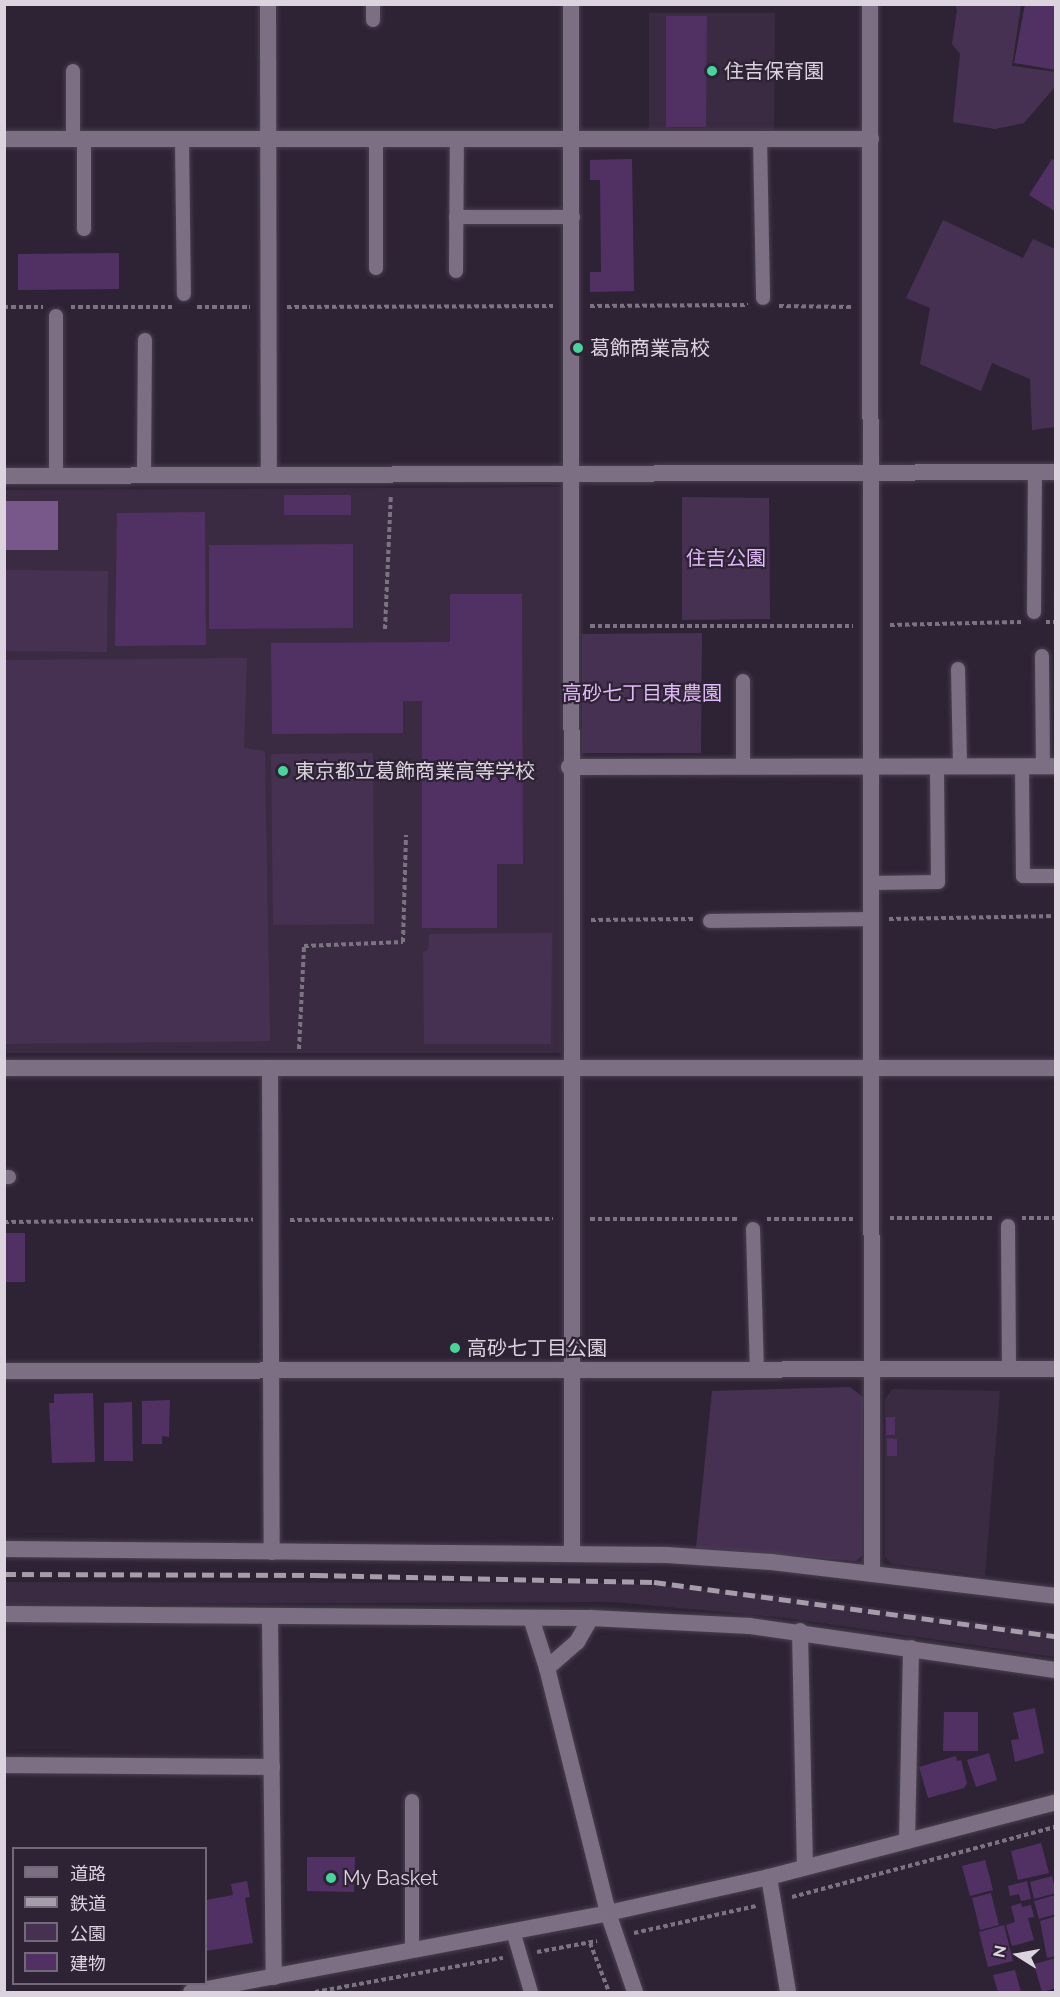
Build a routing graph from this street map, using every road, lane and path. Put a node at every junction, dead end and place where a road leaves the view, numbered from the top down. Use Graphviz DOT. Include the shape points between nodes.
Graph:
graph roads {
  1 [pos="268,4"];
  2 [pos="372,4"];
  3 [pos="570,4"];
  4 [pos="870,4"];
  5 [pos="373,20"];
  6 [pos="73,71"];
  7 [pos="457,138"];
  8 [pos="572,138"];
  9 [pos="760,138"];
  10 [pos="4,139"];
  11 [pos="78,139"];
  12 [pos="270,139"];
  13 [pos="376,139"];
  14 [pos="871,139"];
  15 [pos="182,140"];
  16 [pos="456,217"];
  17 [pos="573,217"];
  18 [pos="84,229"];
  19 [pos="376,268"];
  20 [pos="456,272"];
  21 [pos="185,300"];
  22 [pos="763,303"];
  23 [pos="572,306"];
  24 [pos="4,307"];
  25 [pos="68,307"];
  26 [pos="175,307"];
  27 [pos="269,307"];
  28 [pos="856,308"];
  29 [pos="51,311"];
  30 [pos="145,340"];
  31 [pos="1035,472"];
  32 [pos="1056,472"];
  33 [pos="571,474"];
  34 [pos="269,475"];
  35 [pos="391,475"];
  36 [pos="4,476"];
  37 [pos="144,476"];
  38 [pos="869,476"];
  39 [pos="56,477"];
  40 [pos="1034,612"];
  41 [pos="1056,622"];
  42 [pos="568,626"];
  43 [pos="871,626"];
  44 [pos="385,628"];
  45 [pos="1042,656"];
  46 [pos="958,669"];
  47 [pos="743,681"];
  48 [pos="1022,766"];
  49 [pos="1049,766"];
  50 [pos="569,767"];
  51 [pos="743,767"];
  52 [pos="870,767"];
  53 [pos="937,767"];
  54 [pos="960,767"];
  55 [pos="405,835"];
  56 [pos="1056,876"];
  57 [pos="870,883"];
  58 [pos="1056,916"];
  59 [pos="870,919"];
  60 [pos="569,920"];
  61 [pos="710,921"];
  62 [pos="570,1067"];
  63 [pos="871,1067"];
  64 [pos="4,1068"];
  65 [pos="270,1068"];
  66 [pos="301,1068"];
  67 [pos="1056,1068"];
  68 [pos="1056,1218"];
  69 [pos="570,1219"];
  70 [pos="742,1219"];
  71 [pos="764,1219"];
  72 [pos="873,1219"];
  73 [pos="271,1220"];
  74 [pos="1008,1221"];
  75 [pos="4,1222"];
  76 [pos="753,1230"];
  77 [pos="757,1368"];
  78 [pos="873,1368"];
  79 [pos="1009,1369"];
  80 [pos="1056,1369"];
  81 [pos="271,1370"];
  82 [pos="571,1370"];
  83 [pos="4,1371"];
  84 [pos="4,1549"];
  85 [pos="272,1552"];
  86 [pos="572,1553"];
  87 [pos="872,1573"];
  88 [pos="1056,1596"];
  89 [pos="4,1614"];
  90 [pos="270,1618"];
  91 [pos="531,1618"];
  92 [pos="591,1618"];
  93 [pos="800,1631"];
  94 [pos="911,1648"];
  95 [pos="547,1668"];
  96 [pos="1056,1670"];
  97 [pos="4,1766"];
  98 [pos="272,1767"];
  99 [pos="412,1801"];
  100 [pos="1056,1802"];
  101 [pos="907,1840"];
  102 [pos="805,1866"];
  103 [pos="769,1877"];
  104 [pos="608,1913"];
  105 [pos="513,1931"];
  106 [pos="590,1942"];
  107 [pos="412,1950"];
  108 [pos="274,1977"];
  109 [pos="218,1990"];
  110 [pos="190,1992"];
  111 [pos="531,1992"];
  112 [pos="609,1992"];
  113 [pos="635,1992"];
  114 [pos="788,1992"];
  1 -- 12 [label="street"];
  2 -- 5 [label="lane"];
  3 -- 8 [label="street"];
  4 -- 14 [label="street"];
  6 -- 11 [label="lane"];
  7 -- 8 [label="street"];
  7 -- 13 [label="street"];
  7 -- 16 [label="lane"];
  8 -- 9 [label="street"];
  8 -- 17 [label="street"];
  9 -- 14 [label="street"];
  9 -- 22 [label="lane"];
  10 -- 11 [label="street"];
  11 -- 15 [label="street"];
  11 -- 18 [label="lane"];
  12 -- 13 [label="street"];
  12 -- 15 [label="street"];
  12 -- 27 [label="street"];
  13 -- 19 [label="lane"];
  14 -- 38 [label="street"];
  15 -- 21 [label="lane"];
  16 -- 17 [label="lane"];
  16 -- 20 [label="lane"];
  17 -- 23 [label="street"];
  21 -- 27 [label="path"];
  22 -- 23 [label="path"];
  22 -- 28 [label="path"];
  23 -- 27 [label="path"];
  23 -- 33 [label="street"];
  24 -- 29 [label="path"];
  25 -- 26 [label="path"];
  27 -- 34 [label="street"];
  29 -- 39 [label="lane"];
  30 -- 37 [label="lane"];
  31 -- 32 [label="street"];
  31 -- 38 [label="street"];
  31 -- 40 [label="lane"];
  33 -- 35 [label="street"];
  33 -- 38 [label="street"];
  33 -- 42 [label="street"];
  34 -- 35 [label="street"];
  34 -- 37 [label="street"];
  35 -- 44 [label="path"];
  36 -- 39 [label="street"];
  37 -- 39 [label="street"];
  38 -- 43 [label="street"];
  41 -- 43 [label="path"];
  42 -- 43 [label="path"];
  42 -- 50 [label="street"];
  43 -- 52 [label="street"];
  45 -- 49 [label="lane"];
  46 -- 54 [label="lane"];
  47 -- 51 [label="lane"];
  48 -- 49 [label="street"];
  48 -- 54 [label="street"];
  48 -- 56 [label="lane" via="1023,876"];
  50 -- 51 [label="street"];
  50 -- 60 [label="street"];
  51 -- 52 [label="street"];
  52 -- 53 [label="street"];
  52 -- 57 [label="street"];
  53 -- 54 [label="street"];
  53 -- 57 [label="lane" via="938,882"];
  55 -- 66 [label="path" via="404,942 304,946"];
  57 -- 59 [label="street"];
  58 -- 59 [label="path"];
  59 -- 61 [label="lane"];
  59 -- 63 [label="street"];
  60 -- 61 [label="path"];
  60 -- 62 [label="street"];
  62 -- 63 [label="street"];
  62 -- 66 [label="street"];
  62 -- 69 [label="street"];
  63 -- 67 [label="street"];
  63 -- 72 [label="street"];
  64 -- 65 [label="street"];
  65 -- 66 [label="street"];
  65 -- 73 [label="street"];
  68 -- 74 [label="path"];
  69 -- 70 [label="path"];
  69 -- 73 [label="path"];
  69 -- 82 [label="street"];
  71 -- 72 [label="path"];
  72 -- 74 [label="path"];
  72 -- 78 [label="street"];
  73 -- 75 [label="path"];
  73 -- 81 [label="street"];
  74 -- 79 [label="lane"];
  76 -- 77 [label="lane"];
  77 -- 78 [label="street"];
  77 -- 82 [label="street"];
  78 -- 79 [label="street"];
  78 -- 87 [label="street"];
  79 -- 80 [label="street"];
  81 -- 82 [label="street"];
  81 -- 83 [label="street"];
  81 -- 85 [label="street"];
  82 -- 86 [label="street"];
  84 -- 85 [label="street"];
  85 -- 86 [label="street"];
  86 -- 87 [label="street" via="690,1557"];
  87 -- 88 [label="street"];
  89 -- 90 [label="street"];
  90 -- 91 [label="street"];
  90 -- 98 [label="street"];
  91 -- 92 [label="street"];
  91 -- 95 [label="street"];
  92 -- 93 [label="street"];
  92 -- 95 [label="street" via="577,1642"];
  93 -- 94 [label="street"];
  93 -- 102 [label="street"];
  94 -- 96 [label="street"];
  94 -- 101 [label="street"];
  95 -- 104 [label="street"];
  97 -- 98 [label="street"];
  98 -- 108 [label="street"];
  99 -- 107 [label="lane"];
  100 -- 101 [label="street"];
  101 -- 102 [label="street"];
  102 -- 103 [label="street"];
  103 -- 104 [label="street"];
  103 -- 114 [label="street"];
  104 -- 105 [label="street"];
  104 -- 113 [label="street"];
  105 -- 107 [label="street"];
  105 -- 111 [label="lane"];
  106 -- 112 [label="path"];
  107 -- 108 [label="street"];
  108 -- 109 [label="street"];
  109 -- 110 [label="street"];
}
